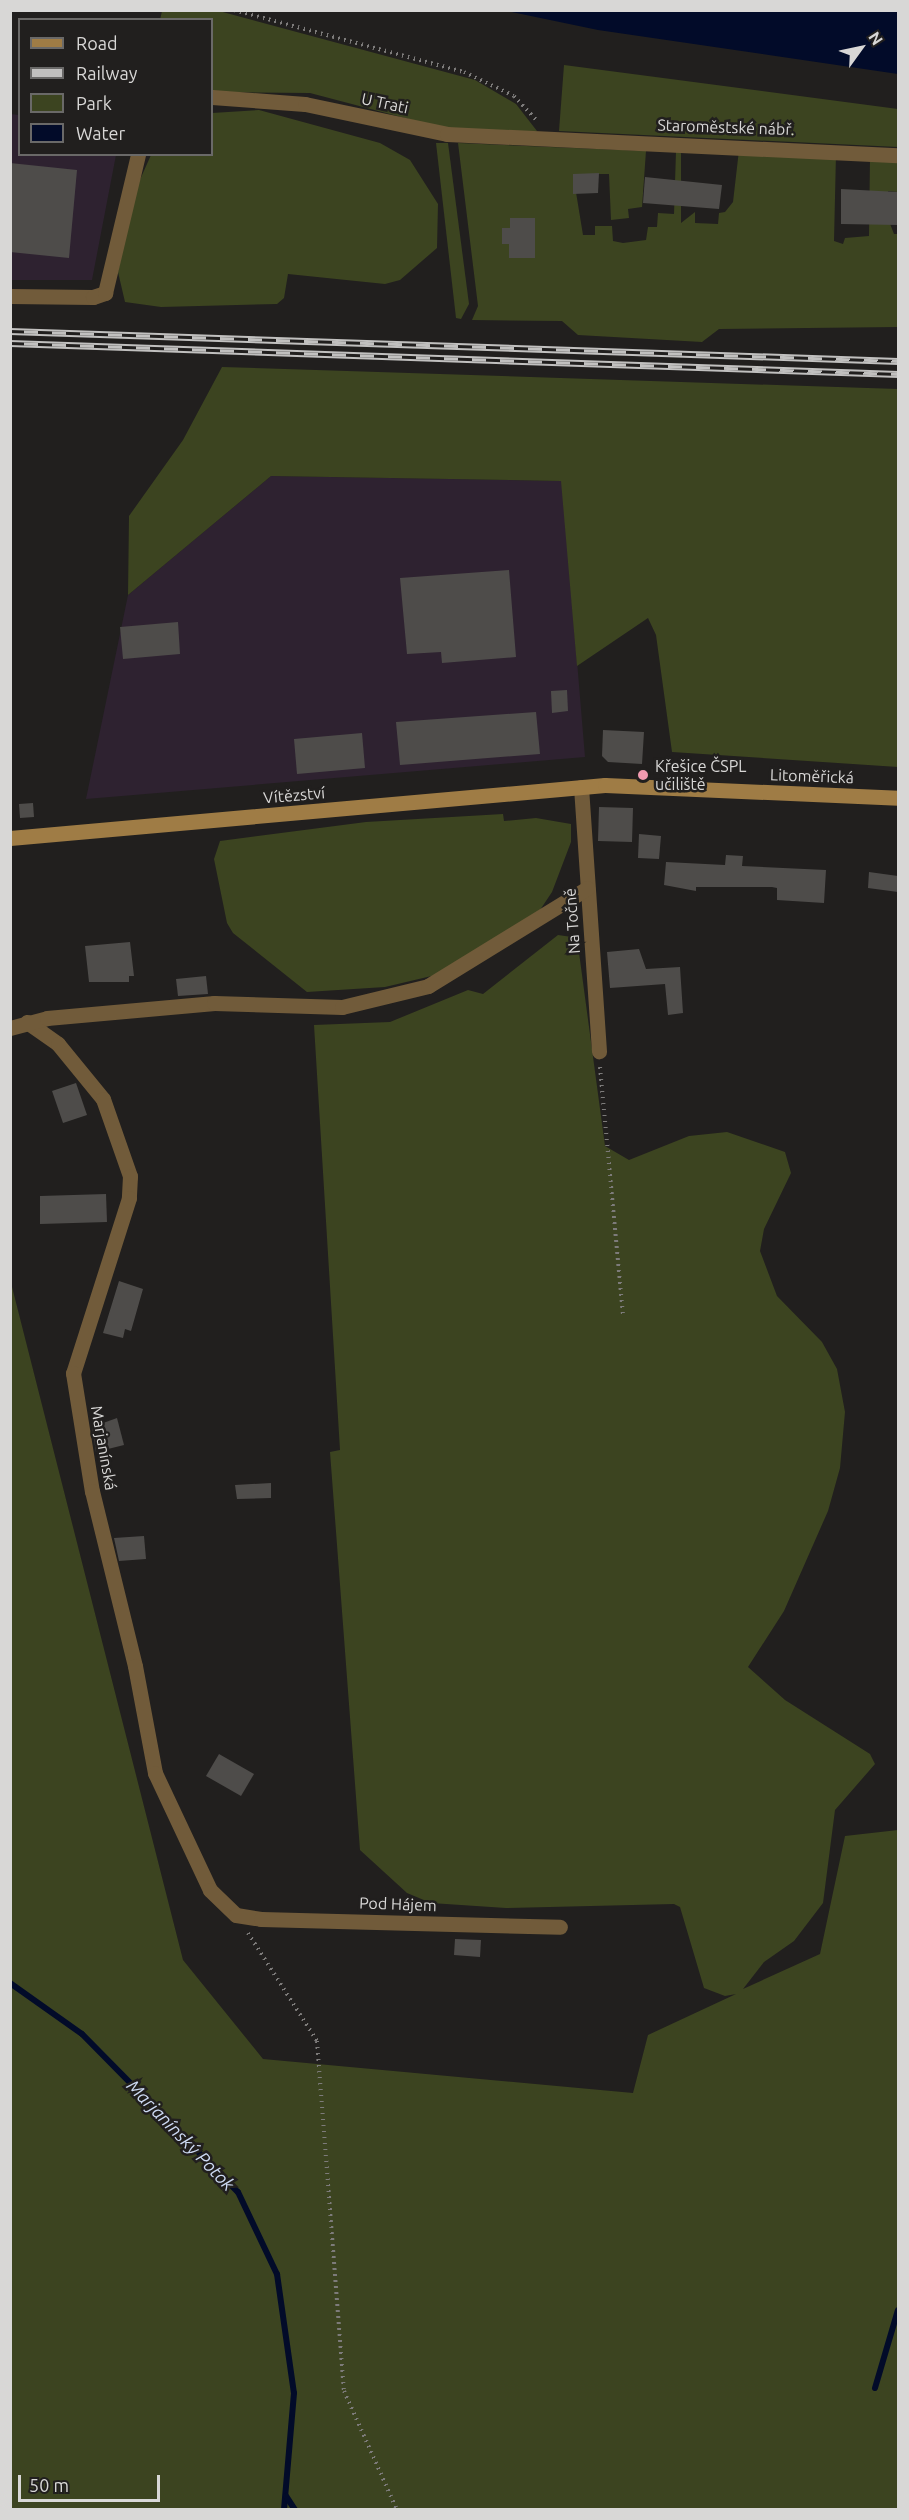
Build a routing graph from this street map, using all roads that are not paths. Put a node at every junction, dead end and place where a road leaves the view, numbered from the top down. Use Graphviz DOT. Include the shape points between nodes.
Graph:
graph roads {
  1 [pos="213,97"];
  2 [pos="552,139"];
  3 [pos="898,155"];
  4 [pos="138,156"];
  5 [pos="10,296"];
  6 [pos="581,787"];
  7 [pos="898,798"];
  8 [pos="10,838"];
  9 [pos="588,888"];
  10 [pos="27,1022"];
  11 [pos="10,1028"];
  12 [pos="598,1052"];
  13 [pos="236,1915"];
  14 [pos="560,1927"];
  1 -- 2 [label="street, U Trati" via="305,104 447,134"];
  2 -- 3 [label="street, Staroměstské nábř."];
  4 -- 5 [label="street" via="105,293 93,297"];
  6 -- 7 [label="main road, Litoměřická"];
  6 -- 8 [label="main road, Vítězství"];
  6 -- 9 [label="street, Na Točně"];
  9 -- 10 [label="street" via="428,986 342,1007 214,1003"];
  9 -- 12 [label="street, Na Točně"];
  10 -- 11 [label="street"];
  10 -- 13 [label="street, Marjanínská" via="58,1044 103,1099 130,1176 129,1198 73,1373 92,1491 135,1666 155,1773 210,1890"];
  13 -- 14 [label="street, Pod Hájem"];
}
